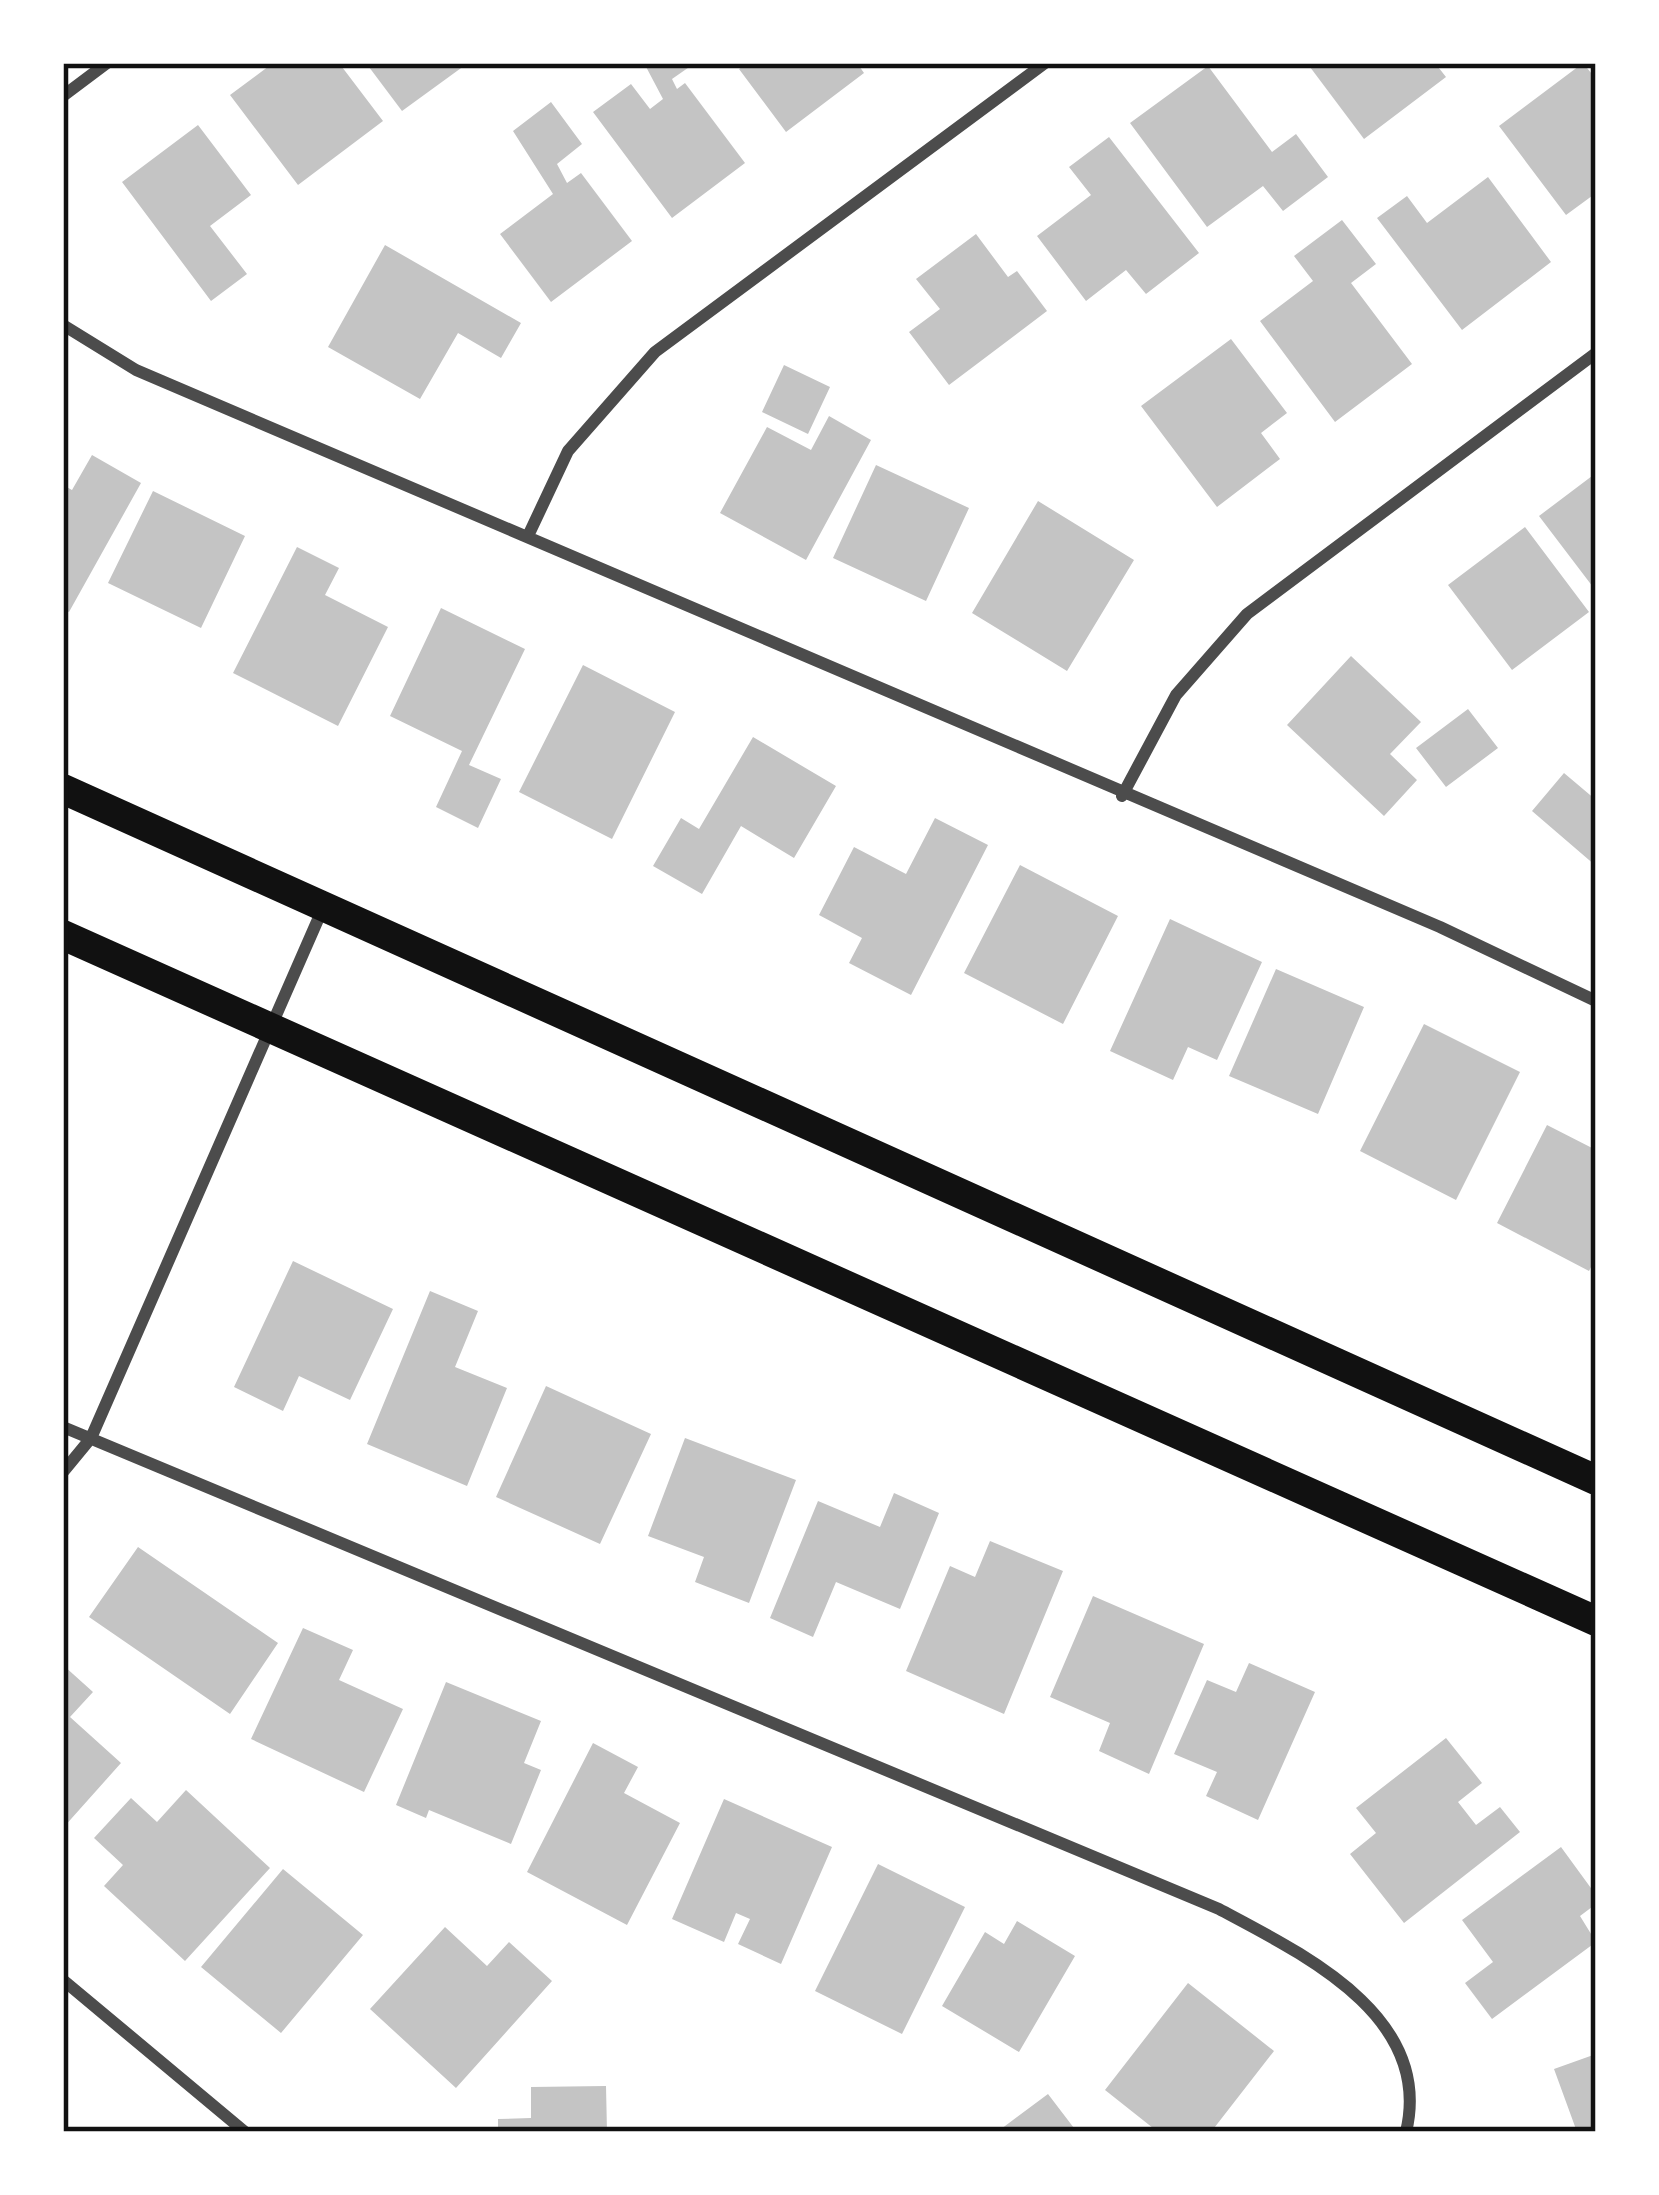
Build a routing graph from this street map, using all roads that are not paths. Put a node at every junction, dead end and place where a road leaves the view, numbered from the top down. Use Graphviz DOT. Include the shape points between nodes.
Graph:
graph roads {
  1 [pos="107,63"];
  2 [pos="1045,63"];
  3 [pos="63,96"];
  4 [pos="63,325"];
  5 [pos="1596,353"];
  6 [pos="528,536"];
  7 [pos="63,790"];
  8 [pos="1122,796"];
  9 [pos="324,906"];
  10 [pos="63,935"];
  11 [pos="1596,1001"];
  12 [pos="266,1029"];
  13 [pos="63,1426"];
  14 [pos="91,1438"];
  15 [pos="63,1472"];
  16 [pos="1596,1480"];
  17 [pos="1596,1621"];
  18 [pos="63,1980"];
  19 [pos="245,2132"];
  20 [pos="1406,2132"];
  1 -- 3 [label="street"];
  2 -- 6 [label="street" via="655,352 568,451"];
  4 -- 6 [label="street" via="136,370"];
  5 -- 8 [label="street" via="1246,614 1177,695"];
  6 -- 8 [label="street"];
  7 -- 9 [label="main road"];
  8 -- 11 [label="street"];
  9 -- 12 [label="street"];
  9 -- 16 [label="main road"];
  10 -- 12 [label="main road"];
  12 -- 14 [label="street"];
  12 -- 17 [label="main road"];
  13 -- 14 [label="street"];
  14 -- 15 [label="street"];
  14 -- 20 [label="street" via="1219,1909 1338,1978 1378,2020 1402,2051 1412,2104"];
  18 -- 19 [label="street"];
}
